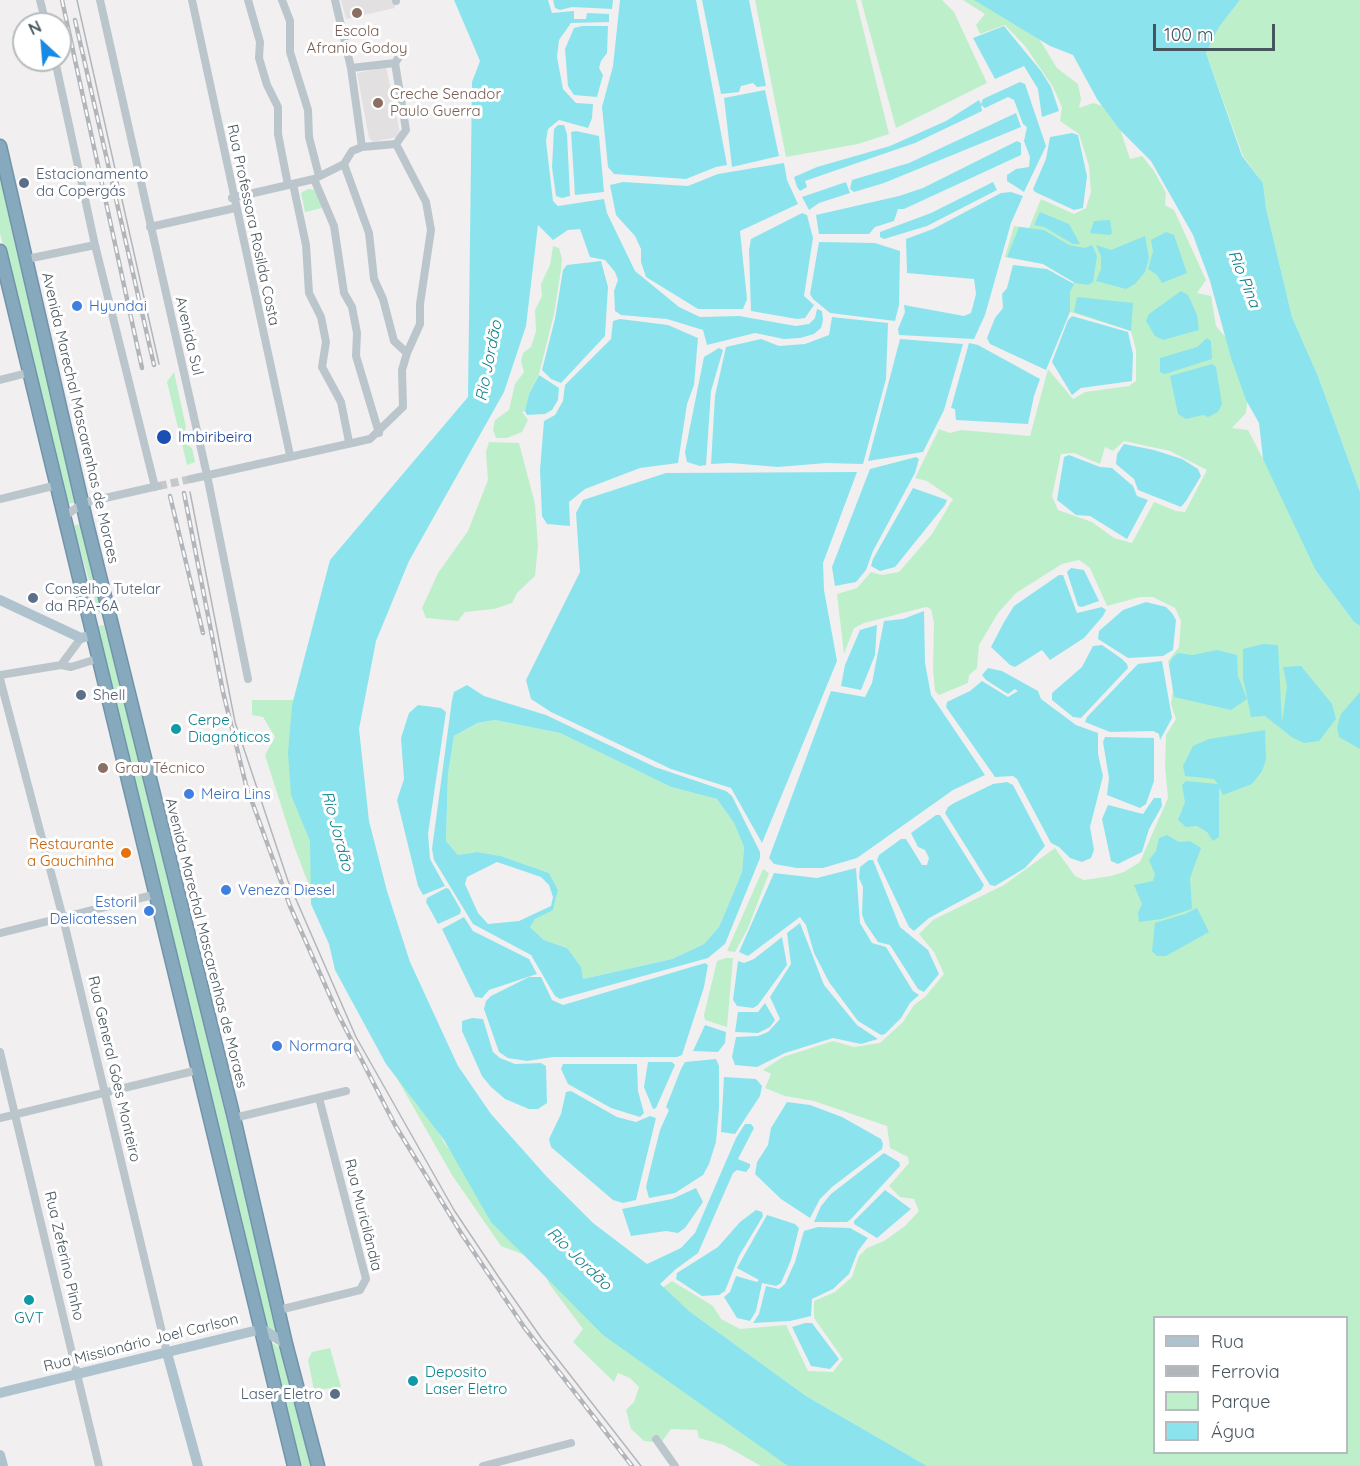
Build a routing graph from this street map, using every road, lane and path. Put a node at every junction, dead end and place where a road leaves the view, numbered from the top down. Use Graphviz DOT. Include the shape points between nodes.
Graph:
graph roads {
  1 [pos="100,0"];
  2 [pos="192,0"];
  3 [pos="248,0"];
  4 [pos="282,0"];
  5 [pos="335,0"];
  6 [pos="403,51"];
  7 [pos="395,63"];
  8 [pos="351,69"];
  9 [pos="58,72"];
  10 [pos="396,144"];
  11 [pos="0,146"];
  12 [pos="362,147"];
  13 [pos="345,164"];
  14 [pos="3,176"];
  15 [pos="316,177"];
  16 [pos="290,184"];
  17 [pos="232,198"];
  18 [pos="235,208"];
  19 [pos="150,227"];
  20 [pos="95,245"];
  21 [pos="0,251"];
  22 [pos="27,259"];
  23 [pos="413,339"];
  24 [pos="394,341"];
  25 [pos="407,353"];
  26 [pos="31,372"];
  27 [pos="0,380"];
  28 [pos="379,433"];
  29 [pos="349,442"];
  30 [pos="290,455"];
  31 [pos="207,475"];
  32 [pos="191,479"];
  33 [pos="57,485"];
  34 [pos="0,499"];
  35 [pos="83,503"];
  36 [pos="64,517"];
  37 [pos="0,600"];
  38 [pos="108,607"];
  39 [pos="87,637"];
  40 [pos="100,658"];
  41 [pos="61,665"];
  42 [pos="0,677"];
  43 [pos="248,679"];
  44 [pos="157,894"];
  45 [pos="63,918"];
  46 [pos="0,933"];
  47 [pos="0,1052"];
  48 [pos="198,1070"];
  49 [pos="346,1091"];
  50 [pos="104,1093"];
  51 [pos="319,1098"];
  52 [pos="16,1114"];
  53 [pos="0,1118"];
  54 [pos="234,1118"];
  55 [pos="279,1310"];
  56 [pos="262,1329"];
  57 [pos="286,1344"];
  58 [pos="167,1353"];
  59 [pos="78,1374"];
  60 [pos="0,1393"];
  61 [pos="656,1439"];
  62 [pos="571,1443"];
  63 [pos="0,1455"];
  64 [pos="3,1466"];
  65 [pos="99,1466"];
  66 [pos="198,1466"];
  67 [pos="294,1466"];
  68 [pos="318,1466"];
  69 [pos="483,1466"];
  70 [pos="675,1466"];
  1 -- 19 [label="street, Avenida Sul"];
  2 -- 17 [label="street, Rua Professora Rosilda Costa"];
  3 -- 16 [label="street" via="260,42 259,58 278,107 278,134"];
  4 -- 15 [label="street" via="290,21 290,52 308,110"];
  5 -- 8 [label="street"];
  6 -- 7 [label="street"];
  7 -- 8 [label="street"];
  7 -- 10 [label="street" via="406,130"];
  8 -- 12 [label="street"];
  9 -- 20 [label="street"];
  10 -- 12 [label="street"];
  10 -- 23 [label="street" via="423,196 431,224 420,324"];
  11 -- 14 [label="highway, Avenida Marechal Mascarenhas de Moraes"];
  12 -- 13 [label="street" via="352,151"];
  13 -- 15 [label="street"];
  13 -- 24 [label="street" via="369,233 375,279"];
  14 -- 22 [label="highway, Avenida Marechal Mascarenhas de Moraes"];
  15 -- 16 [label="street"];
  15 -- 28 [label="street" via="334,226 344,293 352,307 357,333 356,356"];
  16 -- 17 [label="street"];
  16 -- 29 [label="street" via="306,245 309,293 321,316 326,342 322,367 341,402"];
  17 -- 18 [label="street, Rua Professora Rosilda Costa"];
  18 -- 19 [label="street"];
  18 -- 30 [label="street, Rua Professora Rosilda Costa"];
  19 -- 31 [label="street, Avenida Sul"];
  20 -- 22 [label="street"];
  20 -- 35 [label="street" via="157,487"];
  21 -- 26 [label="highway"];
  22 -- 35 [label="highway, Avenida Marechal Mascarenhas de Moraes"];
  23 -- 24 [label="street"];
  23 -- 25 [label="street"];
  24 -- 25 [label="street"];
  25 -- 28 [label="street" via="402,370 403,407"];
  26 -- 27 [label="street"];
  26 -- 33 [label="highway"];
  28 -- 29 [label="street" via="370,439"];
  29 -- 30 [label="street"];
  30 -- 31 [label="street"];
  31 -- 32 [label="street"];
  31 -- 43 [label="street, Avenida Sul"];
  33 -- 34 [label="street"];
  33 -- 36 [label="highway"];
  35 -- 36 [label="street"];
  35 -- 38 [label="highway, Avenida Marechal Mascarenhas de Moraes"];
  36 -- 39 [label="highway"];
  37 -- 39 [label="main road"];
  38 -- 39 [label="highway"];
  38 -- 54 [label="highway, Avenida Marechal Mascarenhas de Moraes"];
  39 -- 40 [label="highway"];
  39 -- 41 [label="street"];
  40 -- 41 [label="street" via="71,667"];
  40 -- 44 [label="highway"];
  41 -- 42 [label="street"];
  42 -- 45 [label="street, Rua General Góes Monteiro"];
  44 -- 45 [label="street"];
  44 -- 48 [label="highway"];
  45 -- 46 [label="street"];
  45 -- 50 [label="street, Rua General Góes Monteiro"];
  47 -- 52 [label="street, Rua Zeferino Pinho"];
  48 -- 50 [label="street"];
  48 -- 56 [label="highway"];
  49 -- 51 [label="street"];
  50 -- 52 [label="street"];
  50 -- 58 [label="street, Rua General Góes Monteiro"];
  51 -- 54 [label="street"];
  51 -- 55 [label="street, Rua Muricilândia" via="366,1284 360,1290"];
  52 -- 53 [label="street"];
  52 -- 59 [label="street, Rua Zeferino Pinho"];
  54 -- 55 [label="highway, Avenida Marechal Mascarenhas de Moraes"];
  55 -- 57 [label="highway, Avenida Marechal Mascarenhas de Moraes"];
  56 -- 57 [label="main road, Rua Missionário Joel Carlson"];
  56 -- 58 [label="main road, Rua Missionário Joel Carlson"];
  56 -- 67 [label="highway"];
  57 -- 68 [label="highway, Avenida Marechal Mascarenhas de Moraes"];
  58 -- 59 [label="main road, Rua Missionário Joel Carlson"];
  58 -- 66 [label="main road, Rua General Góes Monteiro"];
  59 -- 60 [label="main road, Rua Missionário Joel Carlson"];
  59 -- 65 [label="street, Rua Zeferino Pinho"];
  61 -- 70 [label="street"];
  62 -- 69 [label="street"];
  63 -- 64 [label="main road"];
}
